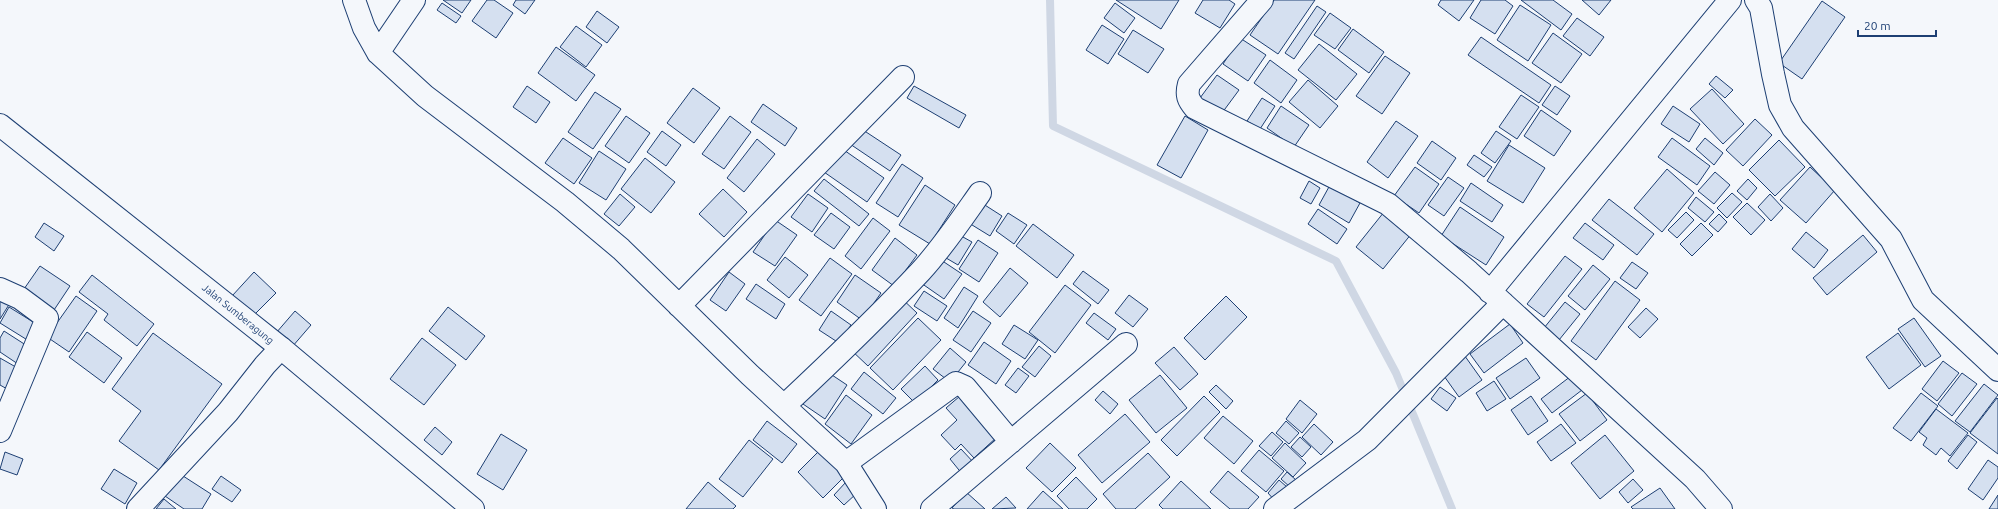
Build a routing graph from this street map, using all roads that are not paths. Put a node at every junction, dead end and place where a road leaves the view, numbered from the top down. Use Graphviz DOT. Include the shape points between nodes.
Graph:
graph roads {
  1 [pos="354,0"];
  2 [pos="414,0"];
  3 [pos="1262,0"];
  4 [pos="1730,0"];
  5 [pos="1756,0"];
  6 [pos="378,53"];
  7 [pos="903,77"];
  8 [pos="0,125"];
  9 [pos="980,194"];
  10 [pos="0,289"];
  11 [pos="1496,298"];
  12 [pos="679,306"];
  13 [pos="1126,344"];
  14 [pos="281,348"];
  15 [pos="1998,370"];
  16 [pos="784,406"];
  17 [pos="0,431"];
  18 [pos="1011,442"];
  19 [pos="846,463"];
  20 [pos="138,509"];
  21 [pos="473,509"];
  22 [pos="875,509"];
  23 [pos="932,509"];
  24 [pos="1275,509"];
  25 [pos="1721,509"];
  1 -- 6 [label="street" via="364,28"];
  2 -- 6 [label="street"];
  3 -- 11 [label="street" via="1190,84 1188,100 1195,108 1388,204"];
  4 -- 11 [label="street"];
  5 -- 15 [label="street" via="1761,8 1780,105 1793,128 1891,239 1923,300"];
  6 -- 12 [label="street" via="425,96 565,202 621,249"];
  7 -- 12 [label="street"];
  8 -- 14 [label="street, Jalan Sumberagung"];
  9 -- 16 [label="street" via="921,270 853,341"];
  10 -- 17 [label="street" via="20,298 47,318"];
  11 -- 24 [label="street" via="1420,386 1367,440"];
  11 -- 25 [label="street" via="1695,479"];
  12 -- 16 [label="street"];
  13 -- 18 [label="street"];
  14 -- 20 [label="street" via="228,412"];
  14 -- 21 [label="street, Jalan Sumberagung"];
  16 -- 19 [label="street"];
  18 -- 19 [label="street" via="965,387 956,383"];
  18 -- 23 [label="street"];
  19 -- 22 [label="street"];
}
